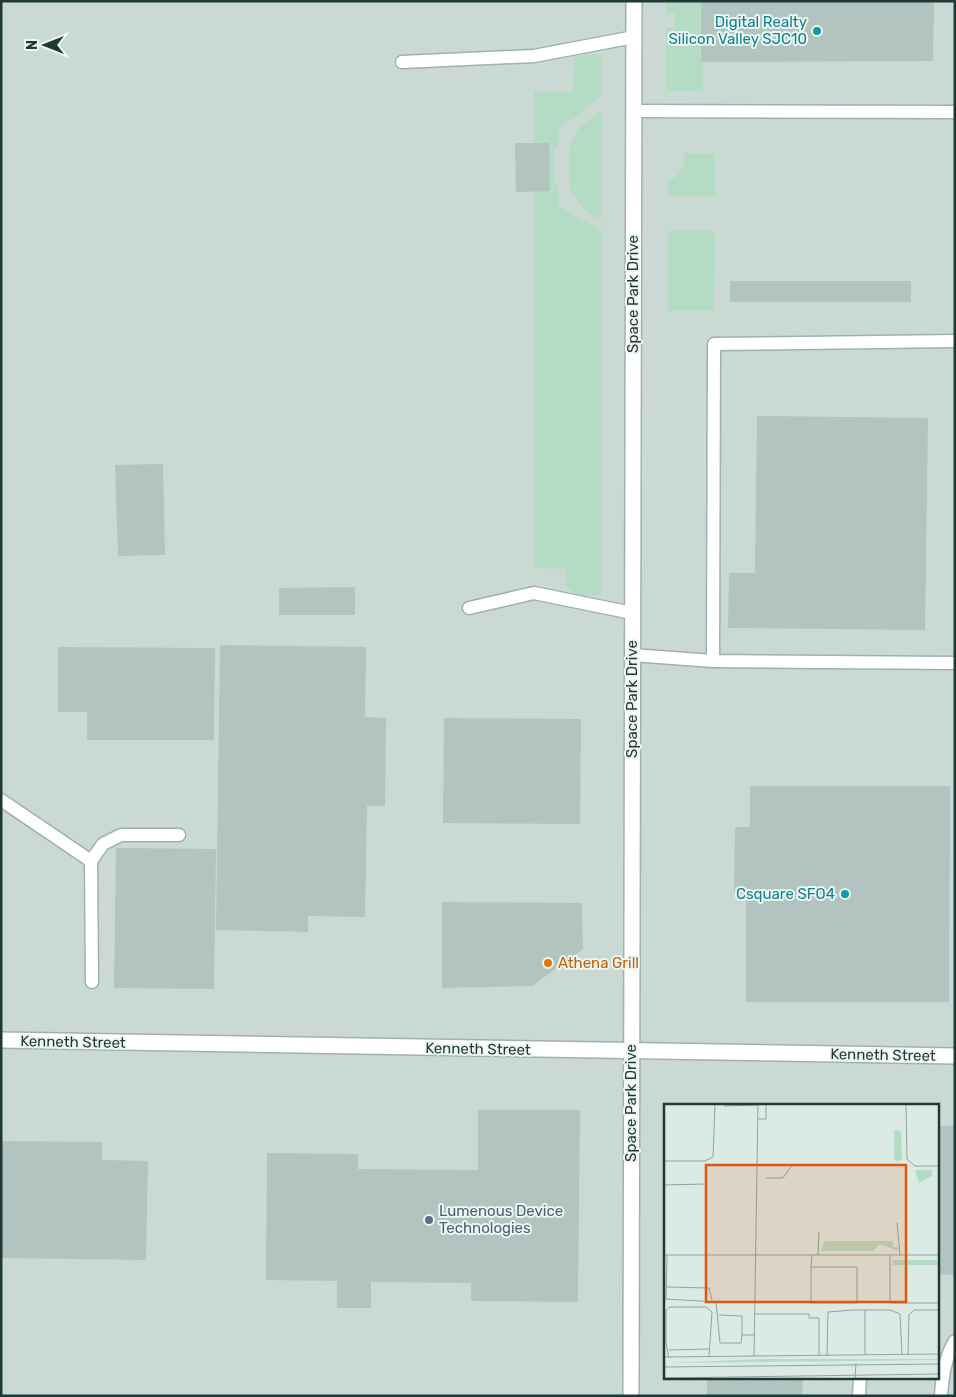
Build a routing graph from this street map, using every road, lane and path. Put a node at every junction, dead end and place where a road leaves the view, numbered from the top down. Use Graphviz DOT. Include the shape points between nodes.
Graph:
graph roads {
  1 [pos="634,1"];
  2 [pos="634,37"];
  3 [pos="402,62"];
  4 [pos="633,112"];
  5 [pos="955,112"];
  6 [pos="955,341"];
  7 [pos="469,608"];
  8 [pos="632,613"];
  9 [pos="632,655"];
  10 [pos="713,661"];
  11 [pos="955,663"];
  12 [pos="1,800"];
  13 [pos="179,835"];
  14 [pos="92,861"];
  15 [pos="92,982"];
  16 [pos="1,1040"];
  17 [pos="631,1052"];
  18 [pos="955,1056"];
  19 [pos="955,1341"];
  20 [pos="942,1362"];
  21 [pos="860,1380"];
  22 [pos="631,1396"];
  23 [pos="859,1396"];
  24 [pos="941,1396"];
  1 -- 2 [label="street, Space Park Drive"];
  2 -- 3 [label="lane" via="534,56"];
  2 -- 4 [label="street, Space Park Drive"];
  4 -- 5 [label="lane"];
  4 -- 8 [label="street, Space Park Drive"];
  6 -- 10 [label="lane" via="714,344"];
  7 -- 8 [label="lane" via="534,593"];
  8 -- 9 [label="street, Space Park Drive"];
  9 -- 10 [label="lane"];
  9 -- 17 [label="street, Space Park Drive"];
  10 -- 11 [label="lane"];
  12 -- 14 [label="lane"];
  13 -- 14 [label="lane" via="121,835 104,844"];
  14 -- 15 [label="lane"];
  16 -- 17 [label="street, Kenneth Street"];
  17 -- 18 [label="street, Kenneth Street"];
  17 -- 22 [label="street, Space Park Drive"];
  19 -- 20 [label="lane"];
  20 -- 24 [label="lane"];
  21 -- 23 [label="lane"];
}
